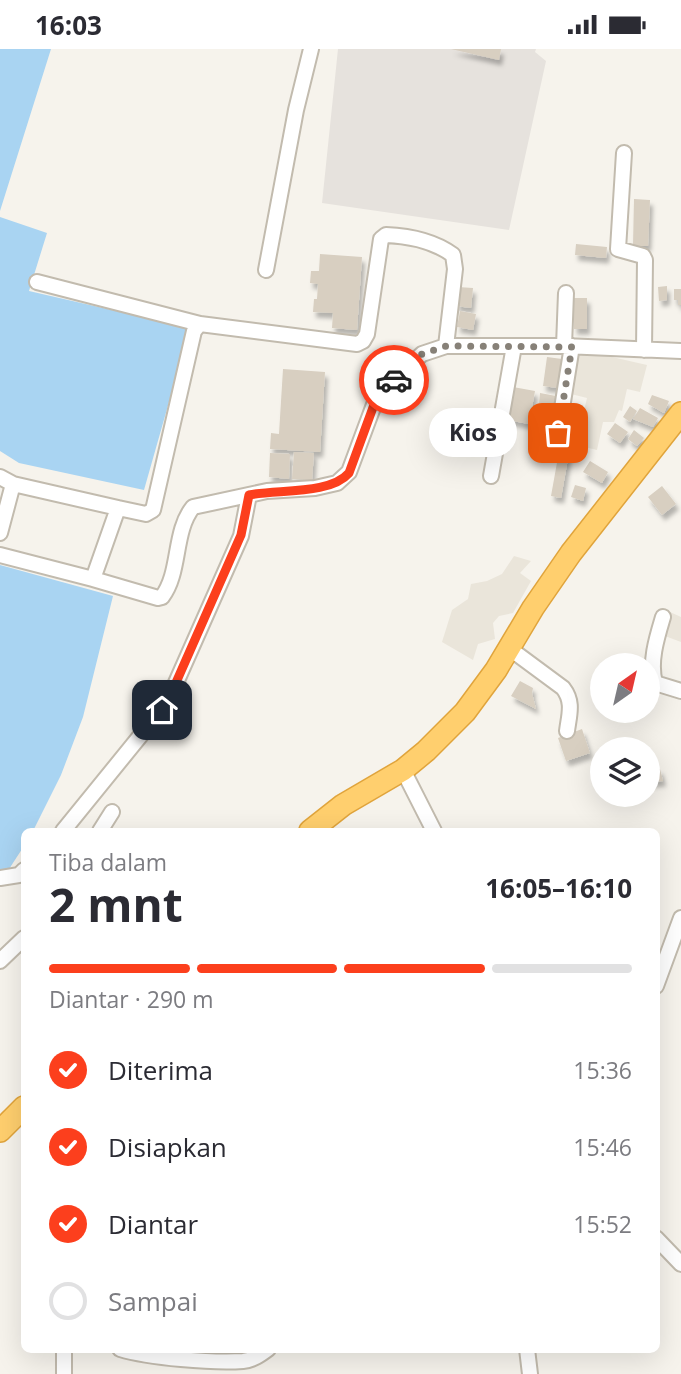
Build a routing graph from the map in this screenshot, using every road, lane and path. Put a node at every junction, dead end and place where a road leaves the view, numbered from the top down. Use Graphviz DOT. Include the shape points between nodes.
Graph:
graph roads {
  1 [pos="311,49"];
  2 [pos="624,153"];
  3 [pos="265,270"];
  4 [pos="37,282"];
  5 [pos="566,293"];
  6 [pos="200,324"];
  7 [pos="446,346"];
  8 [pos="514,346"];
  9 [pos="568,346"];
  10 [pos="644,350"];
  11 [pos="681,351"];
  12 [pos="681,413"];
  13 [pos="558,433"];
  14 [pos="491,476"];
  15 [pos="7,480"];
  16 [pos="249,495"];
  17 [pos="118,508"];
  18 [pos="0,533"];
  19 [pos="0,555"];
  20 [pos="93,579"];
  21 [pos="663,617"];
  22 [pos="509,648"];
  23 [pos="681,691"];
  24 [pos="567,731"];
  25 [pos="403,770"];
  26 [pos="112,812"];
  27 [pos="65,828"];
  28 [pos="102,828"];
  29 [pos="314,828"];
  30 [pos="432,828"];
  31 [pos="21,873"];
  32 [pos="0,878"];
  33 [pos="681,918"];
  34 [pos="21,941"];
  35 [pos="0,961"];
  36 [pos="660,975"];
  37 [pos="21,1108"];
  38 [pos="21,1109"];
  39 [pos="0,1117"];
  40 [pos="0,1131"];
  41 [pos="660,1242"];
  42 [pos="681,1264"];
  43 [pos="64,1353"];
  44 [pos="142,1353"];
  45 [pos="263,1353"];
  46 [pos="527,1353"];
  47 [pos="194,1359"];
  48 [pos="64,1374"];
  49 [pos="189,1374"];
  50 [pos="530,1374"];
  1 -- 3 [label="street"];
  2 -- 10 [label="street" via="618,249 643,255 645,260"];
  4 -- 6 [label="street"];
  5 -- 9 [label="street"];
  6 -- 7 [label="street" via="357,344 367,334 382,240 386,235 409,236 453,255"];
  6 -- 17 [label="street" via="194,331 153,509 146,514"];
  7 -- 8 [label="street"];
  7 -- 16 [label="street" via="422,354 375,402 344,478 315,488"];
  8 -- 9 [label="street"];
  8 -- 14 [label="street"];
  9 -- 10 [label="street"];
  9 -- 13 [label="street"];
  10 -- 11 [label="street"];
  12 -- 22 [label="highway" via="571,553"];
  15 -- 17 [label="street"];
  15 -- 18 [label="street"];
  16 -- 20 [label="street" via="193,507 185,517 162,597"];
  16 -- 27 [label="street" via="241,535 167,703"];
  17 -- 20 [label="street"];
  19 -- 20 [label="street"];
  21 -- 23 [label="street" via="653,677 660,686"];
  22 -- 24 [label="street" via="568,695"];
  22 -- 25 [label="highway" via="465,712"];
  25 -- 29 [label="highway"];
  25 -- 30 [label="street"];
  26 -- 28 [label="street"];
  31 -- 32 [label="street"];
  33 -- 36 [label="street"];
  34 -- 35 [label="street"];
  37 -- 39 [label="street"];
  38 -- 40 [label="highway"];
  41 -- 42 [label="street"];
  43 -- 48 [label="street"];
  44 -- 47 [label="street"];
  45 -- 47 [label="street" via="244,1361"];
  46 -- 50 [label="street"];
  47 -- 49 [label="street"];
}
